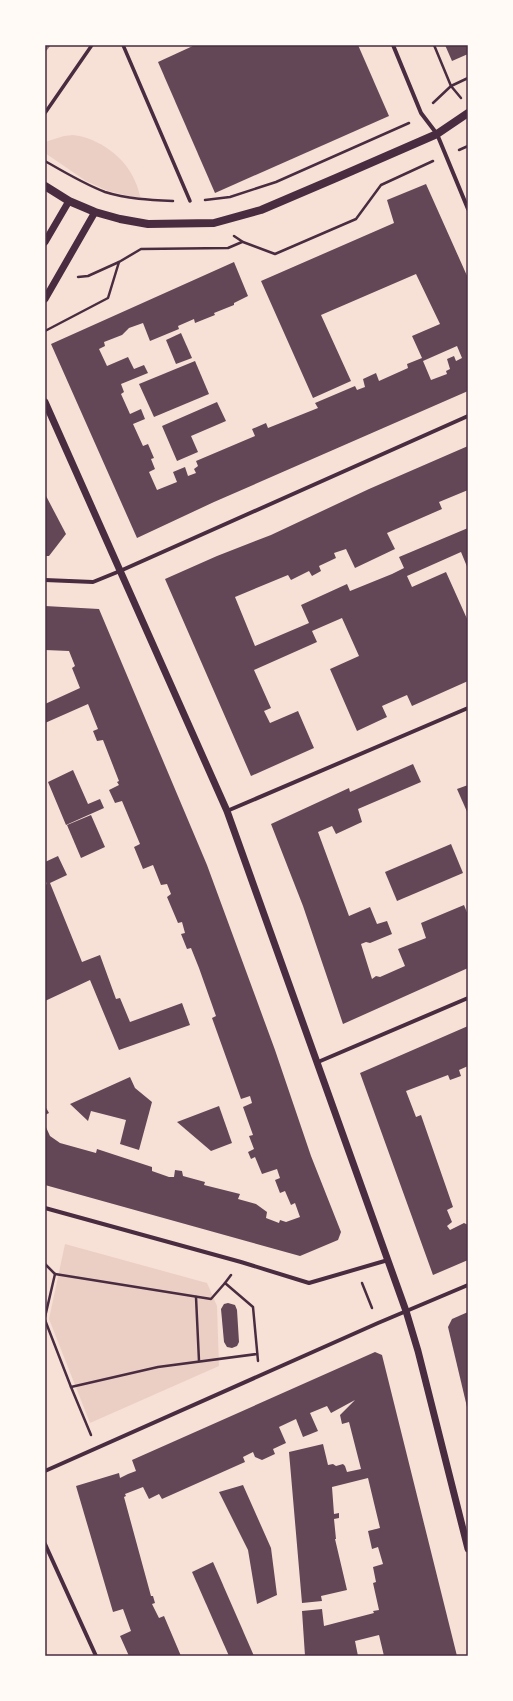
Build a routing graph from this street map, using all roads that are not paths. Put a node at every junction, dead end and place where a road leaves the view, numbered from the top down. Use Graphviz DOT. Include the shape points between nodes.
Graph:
graph roads {
  1 [pos="92,45"];
  2 [pos="123,45"];
  3 [pos="393,45"];
  4 [pos="45,113"];
  5 [pos="468,113"];
  6 [pos="436,134"];
  7 [pos="45,186"];
  8 [pos="69,200"];
  9 [pos="190,201"];
  10 [pos="468,209"];
  11 [pos="95,212"];
  12 [pos="45,242"];
  13 [pos="45,299"];
  14 [pos="45,402"];
  15 [pos="468,416"];
  16 [pos="120,571"];
  17 [pos="45,580"];
  18 [pos="468,708"];
  19 [pos="227,811"];
  20 [pos="468,998"];
  21 [pos="318,1062"];
  22 [pos="45,1208"];
  23 [pos="388,1260"];
  24 [pos="468,1285"];
  25 [pos="406,1311"];
  26 [pos="45,1471"];
  27 [pos="45,1544"];
  28 [pos="468,1549"];
  29 [pos="96,1656"];
  1 -- 4 [label="street"];
  2 -- 9 [label="street"];
  3 -- 6 [label="street" via="422,113"];
  5 -- 6 [label="main road"];
  6 -- 10 [label="street"];
  6 -- 11 [label="main road" via="261,210 214,223 148,224"];
  7 -- 8 [label="main road"];
  8 -- 11 [label="main road"];
  8 -- 12 [label="street"];
  11 -- 13 [label="street"];
  14 -- 16 [label="street"];
  15 -- 16 [label="street"];
  16 -- 17 [label="street" via="93,582"];
  16 -- 19 [label="street"];
  18 -- 19 [label="street"];
  19 -- 21 [label="street"];
  20 -- 21 [label="street"];
  21 -- 23 [label="street"];
  22 -- 23 [label="street" via="309,1283"];
  23 -- 25 [label="street"];
  24 -- 25 [label="street"];
  25 -- 26 [label="street"];
  25 -- 28 [label="street"];
  27 -- 29 [label="street"];
}
